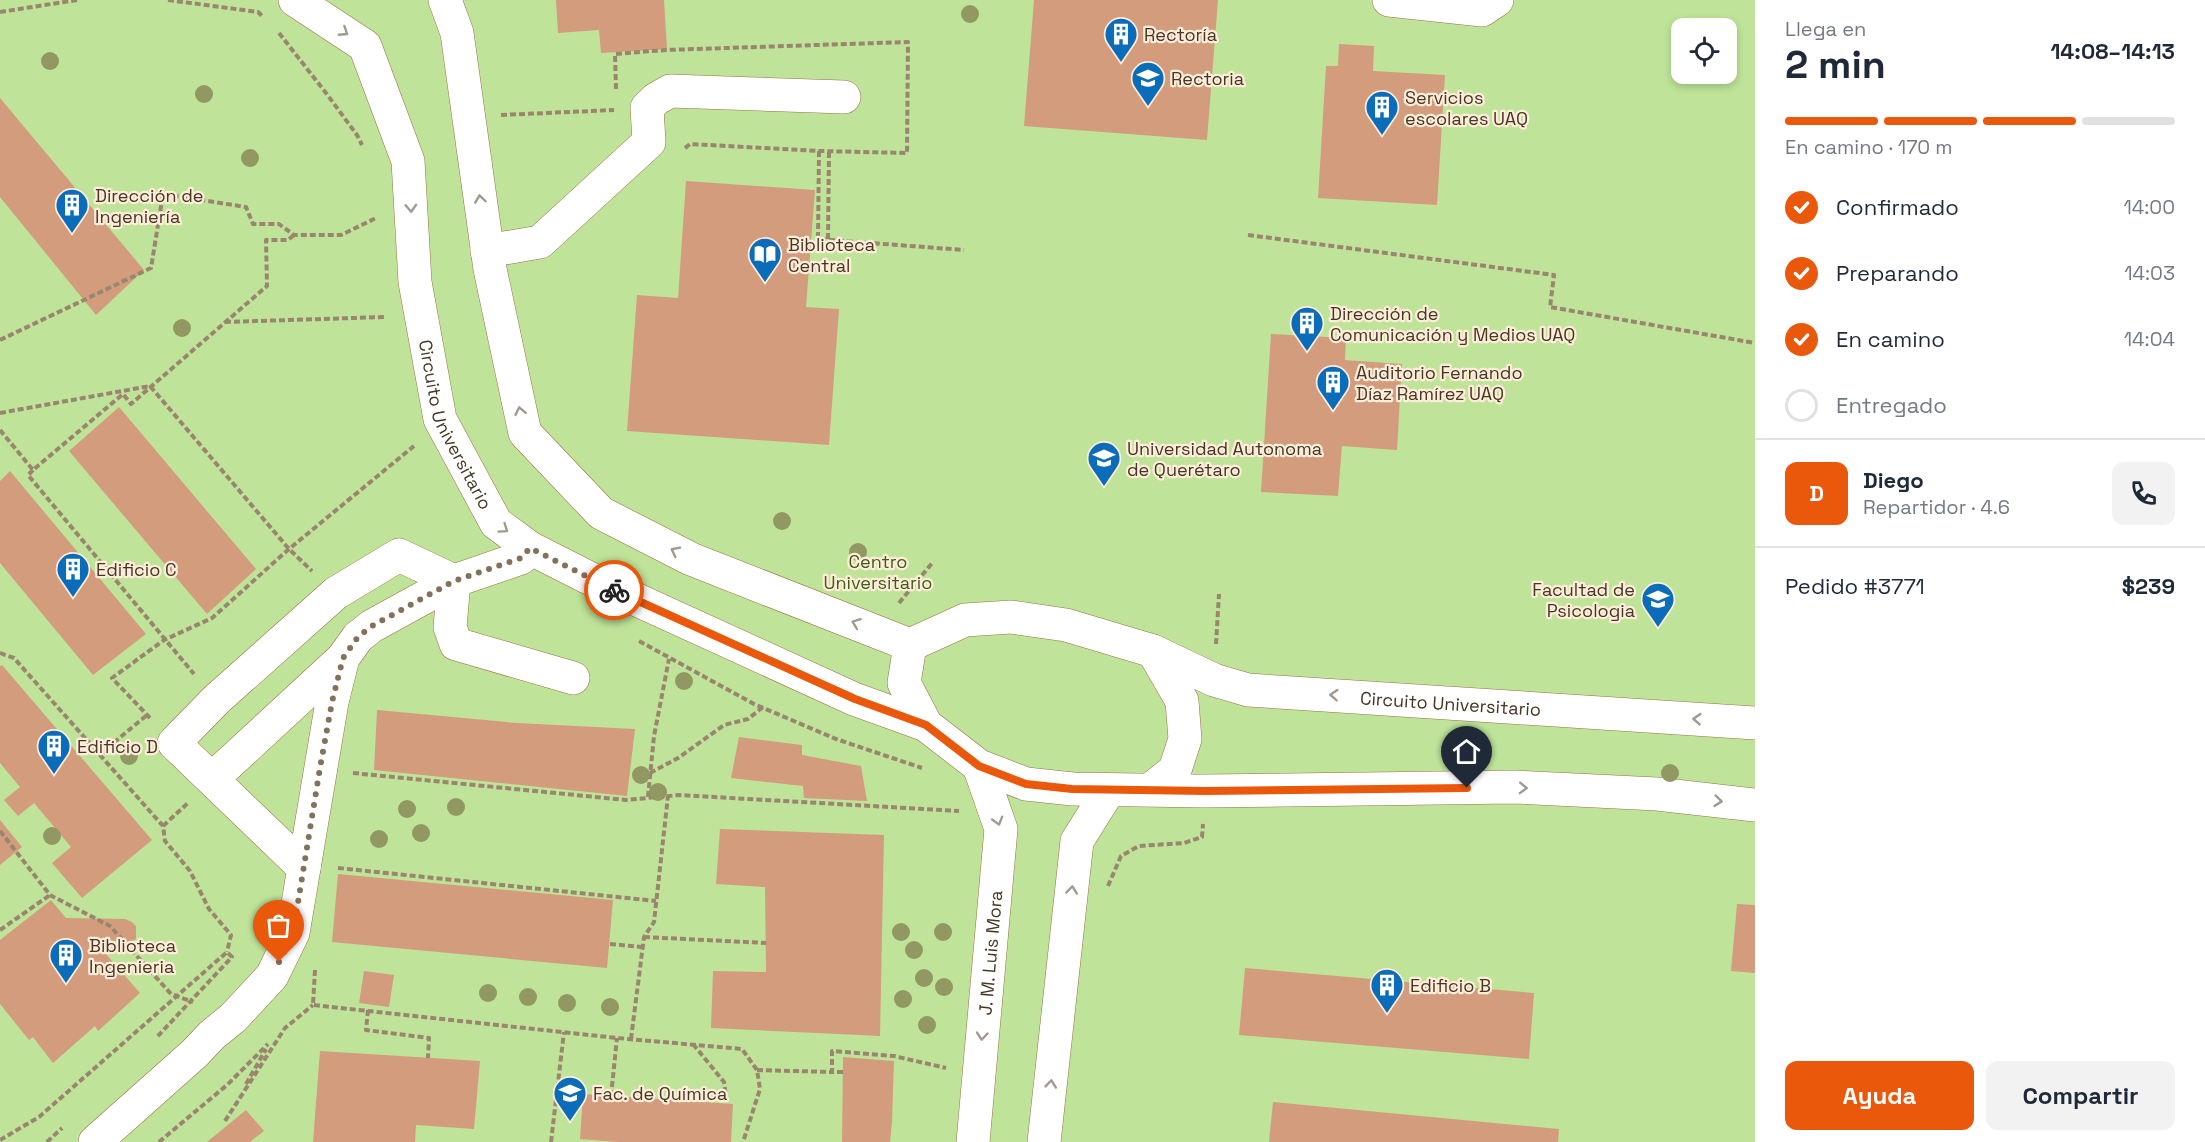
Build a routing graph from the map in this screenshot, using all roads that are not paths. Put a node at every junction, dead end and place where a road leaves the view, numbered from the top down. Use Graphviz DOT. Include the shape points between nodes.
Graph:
graph roads {
  1 [pos="295,0"];
  2 [pos="445,0"];
  3 [pos="1389,0"];
  4 [pos="1497,0"];
  5 [pos="844,97"];
  6 [pos="487,251"];
  7 [pos="530,548"];
  8 [pos="454,581"];
  9 [pos="910,645"];
  10 [pos="1153,651"];
  11 [pos="343,658"];
  12 [pos="573,678"];
  13 [pos="1755,723"];
  14 [pos="926,725"];
  15 [pos="979,766"];
  16 [pos="212,779"];
  17 [pos="1109,790"];
  18 [pos="1150,790"];
  19 [pos="1755,805"];
  20 [pos="316,867"];
  21 [pos="95,1142"];
  22 [pos="973,1142"];
  23 [pos="1044,1142"];
  1 -- 7 [label="street, Circuito Universitario, one-way" via="365,46 408,161 415,282 440,419 496,523"];
  6 -- 2 [label="street, one-way" via="457,33"];
  3 -- 4 [label="street" via="1482,10"];
  5 -- 6 [label="street" via="670,92 647,108 649,142 540,242"];
  9 -- 6 [label="street, one-way" via="691,559 601,513 525,433"];
  7 -- 8 [label="street" via="521,558"];
  7 -- 14 [label="street, Circuito Universitario" via="844,694"];
  8 -- 11 [label="street" via="372,626"];
  8 -- 12 [label="street" via="450,627 456,644"];
  8 -- 16 [label="street" via="399,555 336,593 174,742"];
  9 -- 10 [label="street, Circuito Universitario" via="965,620 1011,617 1066,625"];
  9 -- 14 [label="street" via="904,683"];
  13 -- 10 [label="street, Circuito Universitario, one-way" via="1248,690 1214,680"];
  10 -- 18 [label="street" via="1182,701 1185,739 1175,771"];
  11 -- 16 [label="street"];
  11 -- 20 [label="street" via="320,768"];
  14 -- 15 [label="street"];
  15 -- 17 [label="street" via="1026,784"];
  15 -- 22 [label="street, J. M. Luis Mora, one-way" via="1001,829"];
  16 -- 20 [label="street"];
  17 -- 18 [label="street"];
  23 -- 17 [label="street, one-way" via="1077,841"];
  18 -- 19 [label="street, one-way" via="1515,787 1657,794"];
  20 -- 21 [label="street" via="293,933 272,976 233,1018"];
}
